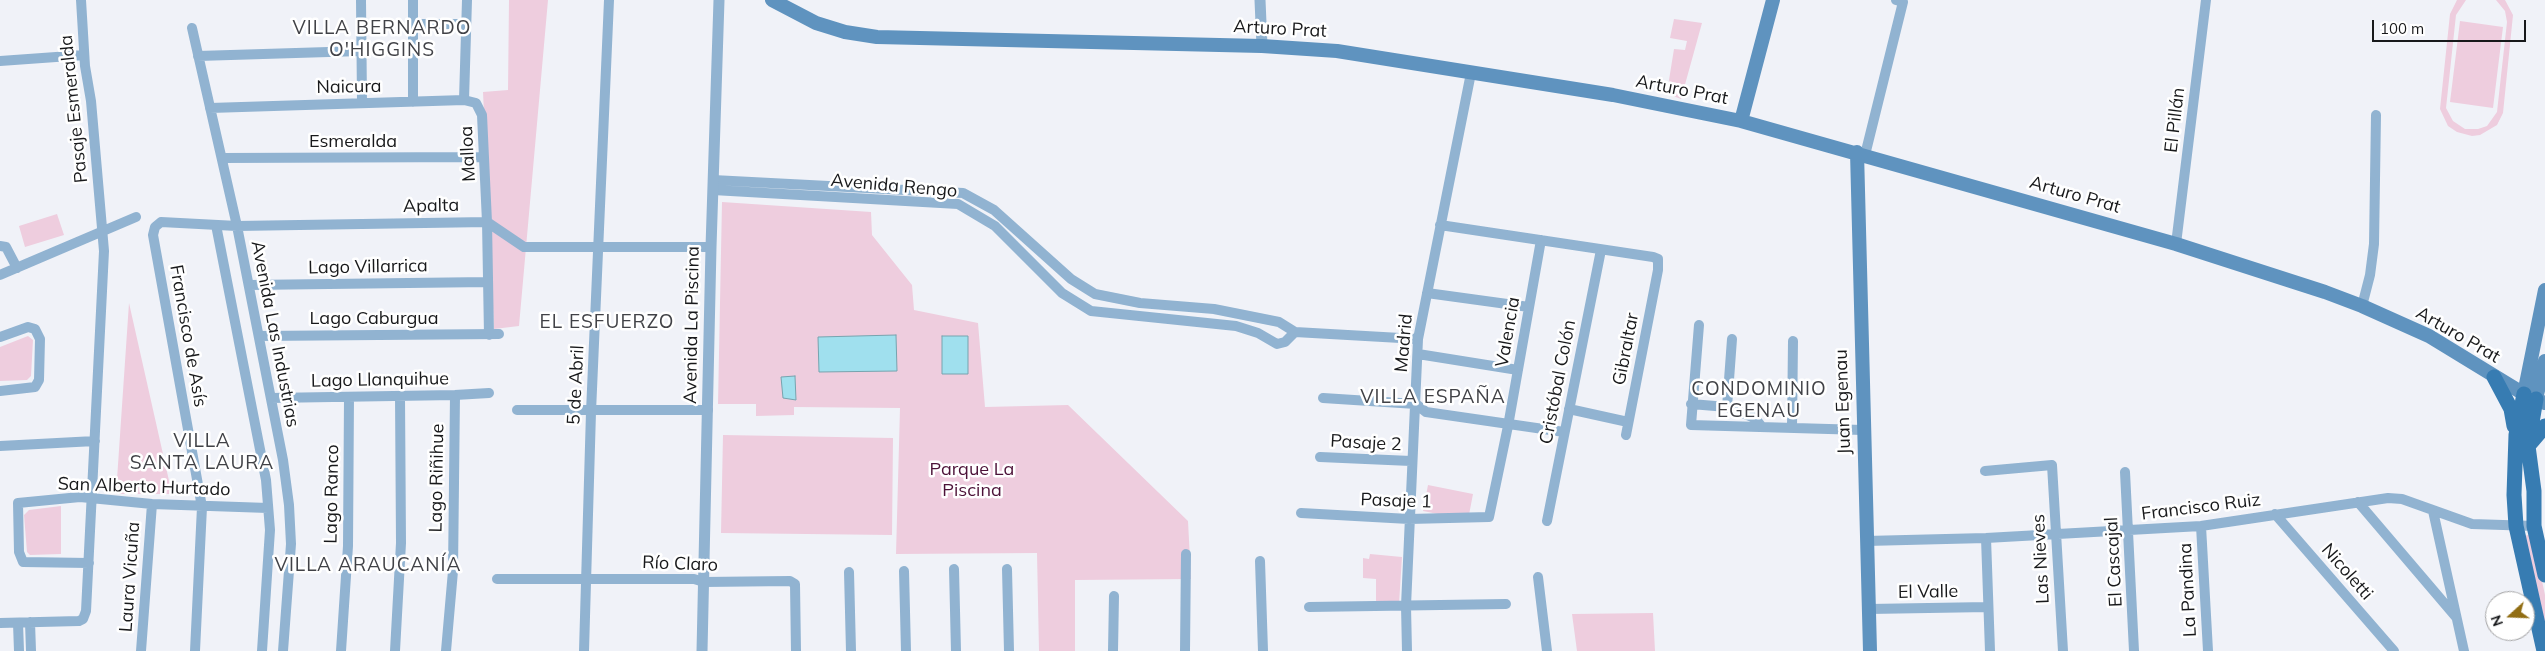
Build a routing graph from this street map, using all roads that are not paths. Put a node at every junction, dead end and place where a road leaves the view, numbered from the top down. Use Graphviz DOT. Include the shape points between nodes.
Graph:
graph roads {
  1 [pos="81,0"];
  2 [pos="361,0"];
  3 [pos="413,0"];
  4 [pos="467,0"];
  5 [pos="609,0"];
  6 [pos="719,0"];
  7 [pos="772,0"];
  8 [pos="1260,0"];
  9 [pos="1773,0"];
  10 [pos="1896,0"];
  11 [pos="2206,0"];
  12 [pos="414,24"];
  13 [pos="466,24"];
  14 [pos="192,28"];
  15 [pos="1262,46"];
  16 [pos="361,51"];
  17 [pos="84,55"];
  18 [pos="198,56"];
  19 [pos="0,61"];
  20 [pos="1471,73"];
  21 [pos="464,100"];
  22 [pos="362,102"];
  23 [pos="413,102"];
  24 [pos="210,108"];
  25 [pos="2376,115"];
  26 [pos="1741,121"];
  27 [pos="1861,154"];
  28 [pos="484,157"];
  29 [pos="222,158"];
  30 [pos="713,185"];
  31 [pos="136,217"];
  32 [pos="487,222"];
  33 [pos="216,225"];
  34 [pos="1440,225"];
  35 [pos="237,226"];
  36 [pos="102,231"];
  37 [pos="153,235"];
  38 [pos="1541,240"];
  39 [pos="2176,244"];
  40 [pos="0,246"];
  41 [pos="599,247"];
  42 [pos="710,247"];
  43 [pos="1601,250"];
  44 [pos="17,268"];
  45 [pos="0,276"];
  46 [pos="488,282"];
  47 [pos="249,285"];
  48 [pos="2545,290"];
  49 [pos="1427,293"];
  50 [pos="2362,306"];
  51 [pos="1529,308"];
  52 [pos="1699,325"];
  53 [pos="1295,332"];
  54 [pos="259,336"];
  55 [pos="0,337"];
  56 [pos="1418,339"];
  57 [pos="1732,339"];
  58 [pos="1794,341"];
  59 [pos="1418,354"];
  60 [pos="2545,361"];
  61 [pos="1518,370"];
  62 [pos="2494,377"];
  63 [pos="0,391"];
  64 [pos="489,393"];
  65 [pos="455,395"];
  66 [pos="400,396"];
  67 [pos="349,397"];
  68 [pos="271,398"];
  69 [pos="1323,398"];
  70 [pos="2535,399"];
  71 [pos="1416,404"];
  72 [pos="1691,404"];
  73 [pos="1727,407"];
  74 [pos="1569,409"];
  75 [pos="517,410"];
  76 [pos="708,410"];
  77 [pos="591,412"];
  78 [pos="1628,422"];
  79 [pos="1508,426"];
  80 [pos="2545,426"];
  81 [pos="1762,427"];
  82 [pos="1792,428"];
  83 [pos="1863,430"];
  84 [pos="1564,432"];
  85 [pos="1626,435"];
  86 [pos="2516,435"];
  87 [pos="95,441"];
  88 [pos="0,446"];
  89 [pos="2528,446"];
  90 [pos="1320,457"];
  91 [pos="1411,461"];
  92 [pos="1985,471"];
  93 [pos="2125,472"];
  94 [pos="92,498"];
  95 [pos="2358,502"];
  96 [pos="152,504"];
  97 [pos="202,506"];
  98 [pos="268,508"];
  99 [pos="2433,511"];
  100 [pos="1301,513"];
  101 [pos="2275,514"];
  102 [pos="1489,518"];
  103 [pos="1409,519"];
  104 [pos="1547,521"];
  105 [pos="2201,526"];
  106 [pos="2516,526"];
  107 [pos="2534,526"];
  108 [pos="2130,531"];
  109 [pos="2056,534"];
  110 [pos="1986,538"];
  111 [pos="1866,541"];
  112 [pos="1186,554"];
  113 [pos="1260,560"];
  114 [pos="89,562"];
  115 [pos="954,569"];
  116 [pos="1007,569"];
  117 [pos="904,571"];
  118 [pos="850,572"];
  119 [pos="2545,576"];
  120 [pos="1538,577"];
  121 [pos="586,579"];
  122 [pos="497,580"];
  123 [pos="704,582"];
  124 [pos="1114,596"];
  125 [pos="1506,604"];
  126 [pos="1309,606"];
  127 [pos="1406,606"];
  128 [pos="1988,607"];
  129 [pos="1869,610"];
  130 [pos="2456,617"];
  131 [pos="30,622"];
  132 [pos="0,623"];
  133 [pos="18,623"];
  134 [pos="19,651"];
  135 [pos="31,651"];
  136 [pos="141,651"];
  137 [pos="195,651"];
  138 [pos="262,651"];
  139 [pos="283,651"];
  140 [pos="340,651"];
  141 [pos="395,651"];
  142 [pos="446,651"];
  143 [pos="584,651"];
  144 [pos="702,651"];
  145 [pos="796,651"];
  146 [pos="851,651"];
  147 [pos="906,651"];
  148 [pos="956,651"];
  149 [pos="1009,651"];
  150 [pos="1113,651"];
  151 [pos="1185,651"];
  152 [pos="1263,651"];
  153 [pos="1407,651"];
  154 [pos="1547,651"];
  155 [pos="1870,651"];
  156 [pos="1990,651"];
  157 [pos="2063,651"];
  158 [pos="2134,651"];
  159 [pos="2208,651"];
  160 [pos="2394,651"];
  161 [pos="2464,651"];
  162 [pos="2544,651"];
  1 -- 17 [label="street, Pasaje Esmeralda"];
  2 -- 16 [label="street"];
  3 -- 12 [label="street"];
  4 -- 13 [label="street, Malloa"];
  5 -- 41 [label="street, 5 de Abril"];
  6 -- 30 [label="street, Avenida La Piscina"];
  7 -- 15 [label="main road, Arturo Prat" via="816,24 877,37"];
  8 -- 15 [label="street"];
  9 -- 26 [label="main road"];
  10 -- 27 [label="street" via="1903,2"];
  11 -- 39 [label="street, El Pillán"];
  12 -- 13 [label="street"];
  12 -- 23 [label="street"];
  13 -- 21 [label="street, Malloa"];
  14 -- 18 [label="street, Avenida Las Industrias"];
  15 -- 20 [label="main road, Arturo Prat" via="1337,51"];
  16 -- 18 [label="street"];
  16 -- 22 [label="street"];
  17 -- 19 [label="street"];
  17 -- 36 [label="street, Pasaje Esmeralda"];
  18 -- 24 [label="street, Avenida Las Industrias"];
  20 -- 26 [label="main road, Arturo Prat" via="1613,95"];
  20 -- 34 [label="street, Madrid"];
  21 -- 23 [label="street, Naicura"];
  21 -- 28 [label="street, Malloa" via="476,103 482,115"];
  22 -- 23 [label="street, Naicura"];
  22 -- 24 [label="street, Naicura"];
  24 -- 29 [label="street, Avenida Las Industrias"];
  25 -- 50 [label="street" via="2374,244"];
  26 -- 27 [label="main road, Arturo Prat"];
  27 -- 39 [label="main road, Arturo Prat"];
  27 -- 83 [label="main road, Juan Egenau"];
  28 -- 29 [label="street, Esmeralda"];
  28 -- 32 [label="street, Malloa"];
  29 -- 35 [label="street, Avenida Las Industrias"];
  30 -- 42 [label="street, Avenida La Piscina"];
  30 -- 53 [label="street, Avenida Rengo" via="963,193 994,210 1071,279 1095,294 1140,303 1214,309 1279,322"];
  30 -- 53 [label="street, Avenida Rengo" via="958,204 995,226 1062,293 1091,311 1236,326 1277,344 1285,342"];
  31 -- 36 [label="street"];
  32 -- 35 [label="street, Apalta"];
  32 -- 41 [label="street" via="524,247"];
  32 -- 46 [label="street, Lago Caburgua"];
  33 -- 35 [label="street, Apalta"];
  33 -- 37 [label="street, Apalta" via="162,222 154,227"];
  33 -- 98 [label="street, Avenida Las Industrias" via="266,480"];
  34 -- 38 [label="street"];
  34 -- 49 [label="street, Madrid"];
  35 -- 47 [label="street, Avenida Las Industrias"];
  36 -- 44 [label="street"];
  36 -- 87 [label="street, Pasaje Esmeralda" via="104,251"];
  37 -- 97 [label="street, Francisco de Asís"];
  38 -- 43 [label="street"];
  38 -- 51 [label="street, Valencia"];
  39 -- 50 [label="main road, Arturo Prat"];
  40 -- 44 [label="street" via="6,247"];
  41 -- 42 [label="street"];
  41 -- 77 [label="street, 5 de Abril"];
  42 -- 76 [label="street, Avenida La Piscina"];
  43 -- 74 [label="street, Cristóbal Colón"];
  43 -- 78 [label="street, Gibraltar" via="1658,259"];
  44 -- 45 [label="street"];
  46 -- 47 [label="street, Lago Villarrica"];
  46 -- 54 [label="street, Lago Caburgua" via="494,335"];
  47 -- 54 [label="street, Avenida Las Industrias"];
  48 -- 70 [label="main road"];
  49 -- 51 [label="street"];
  49 -- 56 [label="street, Madrid"];
  50 -- 62 [label="main road, Arturo Prat" via="2428,336"];
  51 -- 61 [label="street, Valencia"];
  52 -- 72 [label="street"];
  53 -- 56 [label="street, Avenida Rengo"];
  54 -- 68 [label="street, Avenida Las Industrias"];
  55 -- 63 [label="street" via="28,327 35,329 40,339 39,380 35,387"];
  56 -- 59 [label="street, Madrid"];
  57 -- 73 [label="street"];
  58 -- 82 [label="street"];
  59 -- 61 [label="street"];
  59 -- 71 [label="street, Madrid"];
  60 -- 70 [label="main road"];
  61 -- 79 [label="street, Valencia"];
  62 -- 70 [label="main road, Arturo Prat"];
  62 -- 86 [label="main road" via="2511,409"];
  64 -- 65 [label="street, Lago Llanquihue"];
  65 -- 66 [label="street, Lago Llanquihue"];
  65 -- 142 [label="street, Lago Riñihue" via="453,571"];
  66 -- 67 [label="street, Lago Llanquihue"];
  66 -- 141 [label="street" via="401,543"];
  67 -- 68 [label="street, Lago Llanquihue"];
  67 -- 140 [label="street, Lago Ranco" via="348,546"];
  68 -- 139 [label="street, Avenida Las Industrias" via="291,522"];
  69 -- 71 [label="street"];
  70 -- 86 [label="main road"];
  70 -- 89 [label="main road"];
  71 -- 79 [label="street" via="1426,412"];
  71 -- 91 [label="street, Madrid"];
  72 -- 73 [label="street"];
  72 -- 81 [label="street" via="1690,425"];
  73 -- 81 [label="street" via="1756,418"];
  74 -- 78 [label="street"];
  74 -- 84 [label="street, Cristóbal Colón"];
  75 -- 77 [label="street"];
  76 -- 77 [label="street"];
  76 -- 123 [label="street, Avenida La Piscina"];
  77 -- 121 [label="street, 5 de Abril"];
  78 -- 85 [label="street, Gibraltar"];
  79 -- 84 [label="street"];
  79 -- 102 [label="street, Valencia"];
  80 -- 89 [label="main road"];
  81 -- 82 [label="street"];
  82 -- 83 [label="street"];
  83 -- 111 [label="main road, Juan Egenau"];
  84 -- 104 [label="street, Cristóbal Colón"];
  86 -- 106 [label="main road"];
  87 -- 88 [label="street"];
  87 -- 94 [label="street, Pasaje Esmeralda"];
  89 -- 107 [label="main road" via="2534,491"];
  90 -- 91 [label="street, Pasaje 2"];
  91 -- 103 [label="street, Madrid"];
  92 -- 109 [label="street, Las Nieves" via="2052,465"];
  93 -- 108 [label="street, El Cascajal"];
  94 -- 96 [label="street, San Alberto Hurtado"];
  94 -- 114 [label="street, Pasaje Esmeralda"];
  94 -- 114 [label="street, San Alberto Hurtado" via="18,503 19,552 23,562"];
  95 -- 99 [label="street, Francisco Ruiz" via="2388,498"];
  95 -- 101 [label="street, Francisco Ruiz"];
  95 -- 130 [label="street"];
  96 -- 97 [label="street, San Alberto Hurtado"];
  96 -- 136 [label="street, Laura Vicuña"];
  97 -- 98 [label="street, San Alberto Hurtado"];
  97 -- 137 [label="street, Francisco de Asís"];
  98 -- 138 [label="street, Avenida Las Industrias" via="270,530"];
  99 -- 106 [label="street, Francisco Ruiz" via="2472,524"];
  99 -- 130 [label="street"];
  100 -- 103 [label="street, Pasaje 1"];
  101 -- 105 [label="street, Francisco Ruiz"];
  101 -- 160 [label="street, Nicoletti"];
  102 -- 103 [label="street, Pasaje 1"];
  103 -- 127 [label="street, Madrid"];
  105 -- 108 [label="street, Francisco Ruiz"];
  105 -- 159 [label="street, La Pandina"];
  106 -- 107 [label="street, Francisco Ruiz"];
  106 -- 162 [label="main road"];
  107 -- 119 [label="main road"];
  108 -- 109 [label="street, Francisco Ruiz"];
  108 -- 158 [label="street, El Cascajal"];
  109 -- 110 [label="street, Francisco Ruiz"];
  109 -- 157 [label="street, Las Nieves"];
  110 -- 111 [label="street, Francisco Ruiz"];
  110 -- 128 [label="street"];
  111 -- 129 [label="main road, Juan Egenau"];
  112 -- 151 [label="street"];
  113 -- 152 [label="street"];
  114 -- 131 [label="street, Pasaje Esmeralda" via="83,619"];
  115 -- 148 [label="street"];
  116 -- 149 [label="street"];
  117 -- 147 [label="street"];
  118 -- 146 [label="street"];
  120 -- 154 [label="street"];
  121 -- 122 [label="street, Río Claro"];
  121 -- 123 [label="street, Río Claro" via="694,579"];
  121 -- 143 [label="street, 5 de Abril"];
  123 -- 144 [label="street, Avenida La Piscina"];
  123 -- 145 [label="street, Río Claro" via="790,581 795,584"];
  124 -- 150 [label="street"];
  125 -- 127 [label="street"];
  126 -- 127 [label="street"];
  127 -- 153 [label="street, Madrid"];
  128 -- 129 [label="street, El Valle"];
  128 -- 156 [label="street"];
  129 -- 155 [label="main road, Juan Egenau"];
  130 -- 161 [label="street"];
  131 -- 133 [label="street"];
  131 -- 135 [label="street"];
  132 -- 133 [label="street"];
  133 -- 134 [label="street"];
}
